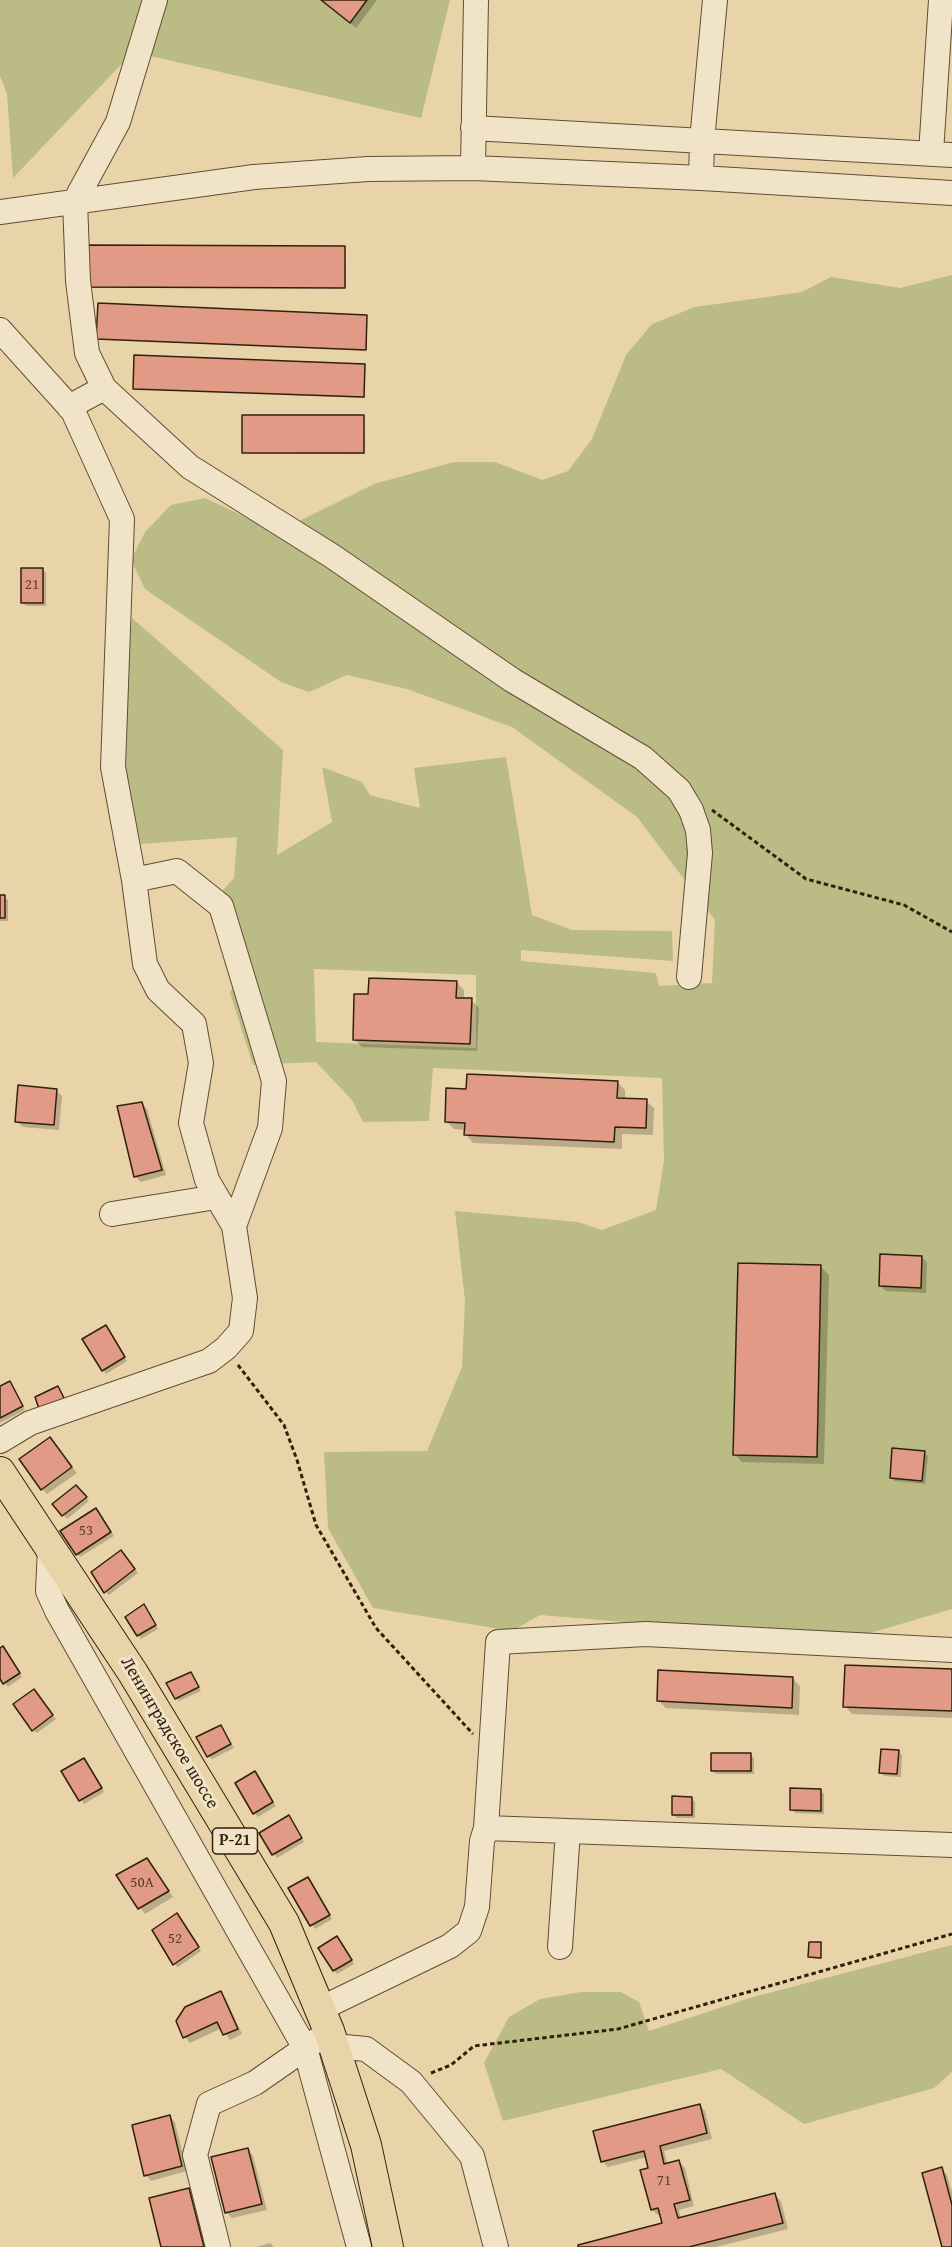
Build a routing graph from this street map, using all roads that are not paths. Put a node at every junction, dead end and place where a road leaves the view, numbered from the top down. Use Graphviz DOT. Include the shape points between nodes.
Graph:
graph roads {
  1 [pos="154,0"];
  2 [pos="476,0"];
  3 [pos="715,0"];
  4 [pos="941,0"];
  5 [pos="473,128"];
  6 [pos="702,141"];
  7 [pos="942,154"];
  8 [pos="473,168"];
  9 [pos="701,178"];
  10 [pos="952,193"];
  11 [pos="75,201"];
  12 [pos="0,212"];
  13 [pos="0,330"];
  14 [pos="104,388"];
  15 [pos="69,407"];
  16 [pos="134,880"];
  17 [pos="689,977"];
  18 [pos="216,1197"];
  19 [pos="112,1214"];
  20 [pos="234,1226"];
  21 [pos="0,1441"];
  22 [pos="0,1472"];
  23 [pos="50,1548"];
  24 [pos="952,1650"];
  25 [pos="486,1828"];
  26 [pos="568,1831"];
  27 [pos="952,1845"];
  28 [pos="560,1947"];
  29 [pos="322,2034"];
  30 [pos="218,2247"];
  31 [pos="359,2247"];
  32 [pos="388,2247"];
  33 [pos="496,2247"];
  1 -- 11 [label="street" via="118,122"];
  2 -- 5 [label="street"];
  3 -- 6 [label="street"];
  4 -- 7 [label="street"];
  5 -- 6 [label="street"];
  5 -- 8 [label="street"];
  6 -- 7 [label="street"];
  6 -- 9 [label="street"];
  8 -- 9 [label="street"];
  8 -- 11 [label="street" via="368,169 254,177"];
  9 -- 10 [label="street"];
  11 -- 12 [label="street"];
  11 -- 14 [label="street" via="78,281 87,353"];
  13 -- 15 [label="street"];
  14 -- 15 [label="street"];
  14 -- 17 [label="street" via="190,467 332,556 512,680 643,758 679,790 698,830 700,853"];
  15 -- 16 [label="street" via="122,519 113,767"];
  16 -- 18 [label="street" via="145,964 158,990 194,1024 201,1063 191,1124 207,1180"];
  16 -- 20 [label="street" via="177,871 221,906 274,1081 270,1128"];
  18 -- 19 [label="street"];
  18 -- 20 [label="street"];
  20 -- 21 [label="street" via="245,1298 241,1331 226,1348 209,1361 30,1423"];
  22 -- 23 [label="main road, Ленинградское шоссе / Р-21"];
  23 -- 29 [label="main road, Ленинградское шоссе / Р-21" via="133,1674 284,1923"];
  23 -- 29 [label="street" via="48,1591 57,1611"];
  24 -- 25 [label="street" via="646,1634 498,1642"];
  25 -- 26 [label="street"];
  25 -- 29 [label="street" via="477,1907 469,1931"];
  26 -- 27 [label="street"];
  26 -- 28 [label="street"];
  29 -- 30 [label="street" via="255,2084 209,2104 195,2156"];
  29 -- 31 [label="street"];
  29 -- 32 [label="main road, Ленинградское шоссе / Р-21" via="366,2145"];
  29 -- 33 [label="street" via="366,2049 411,2082 472,2156"];
}
